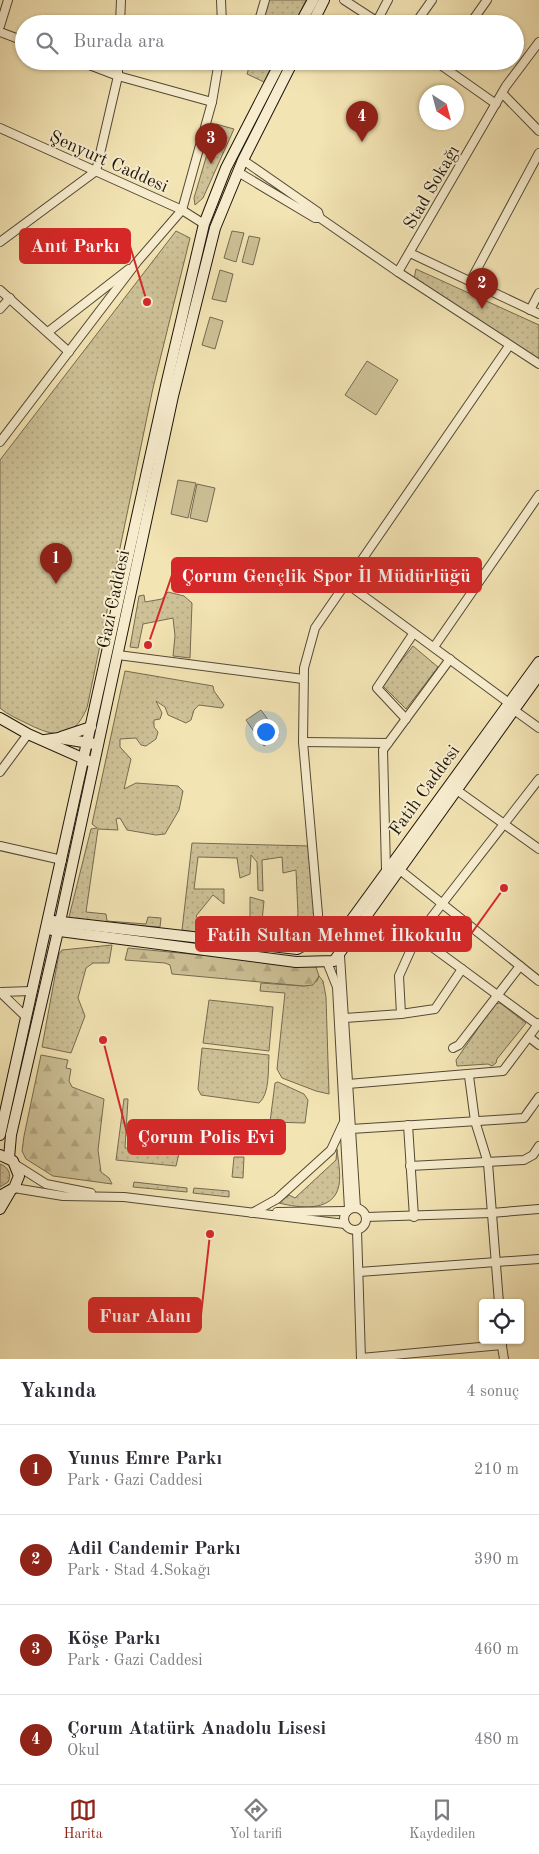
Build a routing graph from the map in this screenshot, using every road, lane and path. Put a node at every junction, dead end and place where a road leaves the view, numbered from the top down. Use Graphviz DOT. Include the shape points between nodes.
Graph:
graph roads {
  1 [pos="8,0"];
  2 [pos="121,0"];
  3 [pos="222,0"];
  4 [pos="265,0"];
  5 [pos="313,0"];
  6 [pos="324,0"];
  7 [pos="344,0"];
  8 [pos="388,0"];
  9 [pos="432,0"];
  10 [pos="487,0"];
  11 [pos="120,15"];
  12 [pos="222,15"];
  13 [pos="261,15"];
  14 [pos="305,15"];
  15 [pos="316,15"];
  16 [pos="368,15"];
  17 [pos="382,15"];
  18 [pos="421,15"];
  19 [pos="476,15"];
  20 [pos="0,26"];
  21 [pos="0,32"];
  22 [pos="15,38"];
  23 [pos="539,42"];
  24 [pos="524,63"];
  25 [pos="102,70"];
  26 [pos="118,70"];
  27 [pos="217,70"];
  28 [pos="276,70"];
  29 [pos="288,70"];
  30 [pos="450,70"];
  31 [pos="519,70"];
  32 [pos="118,76"];
  33 [pos="502,93"];
  34 [pos="212,102"];
  35 [pos="496,104"];
  36 [pos="0,128"];
  37 [pos="539,131"];
  38 [pos="539,153"];
  39 [pos="233,155"];
  40 [pos="243,160"];
  41 [pos="227,167"];
  42 [pos="96,171"];
  43 [pos="238,172"];
  44 [pos="182,210"];
  45 [pos="320,218"];
  46 [pos="204,224"];
  47 [pos="215,228"];
  48 [pos="0,242"];
  49 [pos="410,253"];
  50 [pos="138,262"];
  51 [pos="398,272"];
  52 [pos="470,282"];
  53 [pos="0,290"];
  54 [pos="539,293"];
  55 [pos="10,298"];
  56 [pos="0,309"];
  57 [pos="530,310"];
  58 [pos="539,314"];
  59 [pos="48,332"];
  60 [pos="509,346"];
  61 [pos="69,352"];
  62 [pos="539,364"];
  63 [pos="0,442"];
  64 [pos="539,495"];
  65 [pos="346,583"];
  66 [pos="413,634"];
  67 [pos="434,647"];
  68 [pos="118,655"];
  69 [pos="450,659"];
  70 [pos="539,662"];
  71 [pos="539,675"];
  72 [pos="303,679"];
  73 [pos="511,706"];
  74 [pos="0,718"];
  75 [pos="406,719"];
  76 [pos="91,727"];
  77 [pos="539,728"];
  78 [pos="28,734"];
  79 [pos="59,738"];
  80 [pos="44,740"];
  81 [pos="303,742"];
  82 [pos="388,743"];
  83 [pos="93,744"];
  84 [pos="89,761"];
  85 [pos="0,772"];
  86 [pos="539,779"];
  87 [pos="458,791"];
  88 [pos="505,825"];
  89 [pos="0,846"];
  90 [pos="539,849"];
  91 [pos="62,860"];
  92 [pos="386,869"];
  93 [pos="400,870"];
  94 [pos="442,902"];
  95 [pos="47,925"];
  96 [pos="59,926"];
  97 [pos="333,936"];
  98 [pos="417,936"];
  99 [pos="318,939"];
  100 [pos="341,952"];
  101 [pos="324,961"];
  102 [pos="520,966"];
  103 [pos="462,969"];
  104 [pos="539,981"];
  105 [pos="31,991"];
  106 [pos="0,992"];
  107 [pos="497,995"];
  108 [pos="401,1014"];
  109 [pos="25,1016"];
  110 [pos="344,1018"];
  111 [pos="538,1024"];
  112 [pos="529,1037"];
  113 [pos="539,1044"];
  114 [pos="453,1048"];
  115 [pos="469,1076"];
  116 [pos="348,1084"];
  117 [pos="539,1097"];
  118 [pos="475,1121"];
  119 [pos="344,1122"];
  120 [pos="408,1125"];
  121 [pos="350,1129"];
  122 [pos="0,1135"];
  123 [pos="539,1146"];
  124 [pos="8,1159"];
  125 [pos="488,1163"];
  126 [pos="410,1166"];
  127 [pos="8,1192"];
  128 [pos="110,1198"];
  129 [pos="0,1209"];
  130 [pos="539,1209"];
  131 [pos="351,1210"];
  132 [pos="252,1213"];
  133 [pos="491,1214"];
  134 [pos="366,1217"];
  135 [pos="414,1217"];
  136 [pos="345,1224"];
  137 [pos="357,1230"];
  138 [pos="539,1259"];
  139 [pos="495,1261"];
  140 [pos="359,1272"];
  141 [pos="498,1299"];
  142 [pos="493,1344"];
  143 [pos="502,1344"];
  144 [pos="361,1358"];
  145 [pos="504,1359"];
  1 -- 20 [label="street"];
  2 -- 11 [label="street"];
  3 -- 12 [label="street"];
  4 -- 13 [label="street"];
  5 -- 14 [label="street"];
  6 -- 15 [label="street"];
  7 -- 16 [label="street"];
  8 -- 17 [label="street"];
  9 -- 18 [label="street"];
  10 -- 19 [label="street"];
  21 -- 22 [label="street"];
  23 -- 24 [label="street, Stad Sokağı"];
  25 -- 32 [label="street"];
  26 -- 32 [label="street"];
  27 -- 34 [label="street"];
  28 -- 39 [label="street, Gazi Caddesi"];
  29 -- 40 [label="street, Gazi Caddesi"];
  30 -- 35 [label="street"];
  31 -- 33 [label="street, Stad Sokağı"];
  32 -- 34 [label="street"];
  32 -- 42 [label="street"];
  33 -- 35 [label="street, Stad Sokağı"];
  33 -- 37 [label="street"];
  34 -- 44 [label="street"];
  35 -- 49 [label="street, Stad Sokağı"];
  36 -- 42 [label="street, Şenyurt Caddesi"];
  38 -- 52 [label="street"];
  39 -- 40 [label="street"];
  39 -- 41 [label="street, Gazi Caddesi"];
  40 -- 43 [label="street, Gazi Caddesi"];
  40 -- 45 [label="street" via="318,212"];
  41 -- 43 [label="street"];
  41 -- 46 [label="street, Gazi Caddesi"];
  42 -- 44 [label="street, Şenyurt Caddesi"];
  42 -- 48 [label="street"];
  43 -- 45 [label="street"];
  43 -- 47 [label="street, Gazi Caddesi"];
  44 -- 46 [label="street, Şenyurt Caddesi"];
  44 -- 50 [label="street"];
  45 -- 51 [label="street"];
  46 -- 47 [label="street"];
  46 -- 76 [label="street, Gazi Caddesi"];
  47 -- 68 [label="street, Gazi Caddesi" via="173,396"];
  49 -- 51 [label="street, Stad Sokağı"];
  49 -- 52 [label="street"];
  50 -- 59 [label="street"];
  50 -- 61 [label="street"];
  51 -- 60 [label="street"];
  52 -- 57 [label="street"];
  53 -- 55 [label="street"];
  54 -- 57 [label="street"];
  55 -- 56 [label="street"];
  55 -- 59 [label="street"];
  57 -- 58 [label="street"];
  59 -- 61 [label="street"];
  60 -- 62 [label="street"];
  60 -- 65 [label="street"];
  61 -- 63 [label="street"];
  64 -- 67 [label="street"];
  65 -- 66 [label="street"];
  65 -- 72 [label="street" via="315,628"];
  66 -- 67 [label="street"];
  66 -- 75 [label="street" via="376,688"];
  67 -- 69 [label="street"];
  68 -- 72 [label="street"];
  68 -- 83 [label="street, Gazi Caddesi"];
  69 -- 73 [label="street"];
  69 -- 75 [label="street"];
  70 -- 73 [label="street, Fatih Caddesi"];
  71 -- 73 [label="street, Fatih Caddesi"];
  72 -- 81 [label="street"];
  73 -- 77 [label="street"];
  73 -- 87 [label="street, Fatih Caddesi"];
  73 -- 92 [label="street, Fatih Caddesi"];
  74 -- 78 [label="street"];
  75 -- 82 [label="street"];
  76 -- 79 [label="street"];
  76 -- 83 [label="street, Gazi Caddesi"];
  78 -- 80 [label="street"];
  78 -- 85 [label="street"];
  79 -- 80 [label="street"];
  79 -- 83 [label="street"];
  80 -- 84 [label="street"];
  81 -- 82 [label="street"];
  81 -- 99 [label="street"];
  82 -- 92 [label="street" via="383,750"];
  83 -- 84 [label="street, Gazi Caddesi"];
  84 -- 91 [label="street, Gazi Caddesi"];
  84 -- 96 [label="street, Gazi Caddesi"];
  86 -- 88 [label="street"];
  87 -- 88 [label="street"];
  87 -- 93 [label="street, Fatih Caddesi"];
  88 -- 90 [label="street"];
  88 -- 94 [label="street"];
  89 -- 91 [label="street"];
  91 -- 95 [label="street, Gazi Caddesi"];
  92 -- 97 [label="street, Fatih Caddesi" via="347,926"];
  93 -- 94 [label="street"];
  93 -- 100 [label="street, Fatih Caddesi"];
  94 -- 98 [label="street"];
  94 -- 102 [label="street"];
  95 -- 96 [label="street, Fatih Caddesi"];
  95 -- 105 [label="street, Gazi Caddesi"];
  96 -- 99 [label="street, Fatih Caddesi" via="297,949"];
  96 -- 101 [label="street, Fatih Caddesi" via="296,962"];
  96 -- 124 [label="street, Gazi Caddesi"];
  97 -- 99 [label="street, Fatih Caddesi"];
  97 -- 100 [label="street" via="340,942"];
  98 -- 103 [label="street"];
  98 -- 108 [label="street" via="399,976"];
  99 -- 101 [label="street" via="315,955"];
  100 -- 101 [label="street, Fatih Caddesi" via="334,961"];
  100 -- 110 [label="street"];
  101 -- 119 [label="street" via="337,987"];
  102 -- 104 [label="street"];
  102 -- 107 [label="street"];
  103 -- 107 [label="street"];
  103 -- 108 [label="street" via="435,1009"];
  105 -- 106 [label="street"];
  105 -- 109 [label="street, Gazi Caddesi"];
  106 -- 109 [label="street"];
  107 -- 111 [label="street"];
  107 -- 114 [label="street" via="459,1045"];
  108 -- 110 [label="street"];
  109 -- 122 [label="street, Gazi Caddesi"];
  110 -- 116 [label="street"];
  111 -- 112 [label="street"];
  112 -- 113 [label="street"];
  112 -- 115 [label="street" via="503,1072"];
  115 -- 116 [label="street"];
  115 -- 118 [label="street"];
  116 -- 121 [label="street"];
  117 -- 118 [label="street" via="524,1118"];
  118 -- 120 [label="street"];
  118 -- 125 [label="street"];
  119 -- 131 [label="street"];
  119 -- 132 [label="street" via="331,1150 277,1199"];
  120 -- 121 [label="street"];
  120 -- 126 [label="street"];
  121 -- 131 [label="street"];
  123 -- 125 [label="street" via="524,1160"];
  124 -- 127 [label="street, Gazi Caddesi" via="19,1176"];
  124 -- 128 [label="street" via="46,1184"];
  125 -- 126 [label="street"];
  125 -- 133 [label="street"];
  126 -- 135 [label="street"];
  127 -- 128 [label="street"];
  127 -- 129 [label="street"];
  128 -- 132 [label="street"];
  130 -- 133 [label="street"];
  131 -- 132 [label="street"];
  131 -- 134 [label="street" via="362,1211"];
  131 -- 136 [label="street" via="344,1214"];
  132 -- 136 [label="street"];
  133 -- 135 [label="street"];
  133 -- 139 [label="street"];
  134 -- 135 [label="street"];
  134 -- 137 [label="street" via="365,1224"];
  136 -- 137 [label="street"];
  137 -- 140 [label="street"];
  138 -- 139 [label="street"];
  139 -- 140 [label="street"];
  139 -- 141 [label="street"];
  140 -- 144 [label="street"];
  142 -- 144 [label="street"];
  143 -- 145 [label="street"];
}
